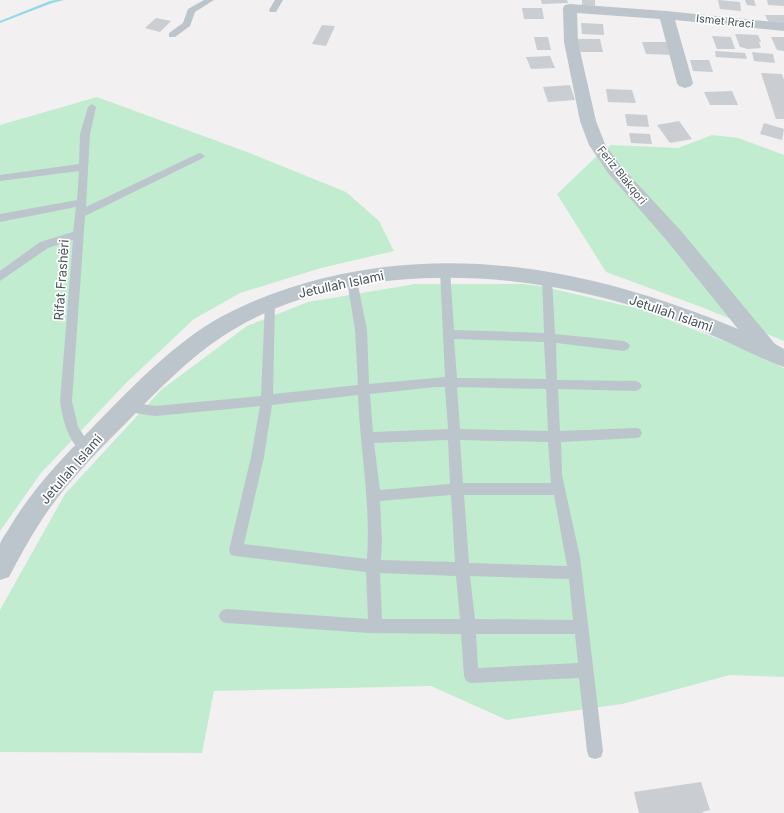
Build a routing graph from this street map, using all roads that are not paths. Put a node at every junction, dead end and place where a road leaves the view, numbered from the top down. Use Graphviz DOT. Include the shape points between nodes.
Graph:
graph roads {
  1 [pos="210,0"];
  2 [pos="279,0"];
  3 [pos="273,10"];
  4 [pos="666,15"];
  5 [pos="784,28"];
  6 [pos="172,35"];
  7 [pos="685,83"];
  8 [pos="92,107"];
  9 [pos="200,156"];
  10 [pos="82,167"];
  11 [pos="0,178"];
  12 [pos="82,203"];
  13 [pos="80,214"];
  14 [pos="0,218"];
  15 [pos="78,235"];
  16 [pos="0,265"];
  17 [pos="16,265"];
  18 [pos="445,270"];
  19 [pos="0,277"];
  20 [pos="547,278"];
  21 [pos="352,280"];
  22 [pos="270,303"];
  23 [pos="449,334"];
  24 [pos="550,337"];
  25 [pos="624,346"];
  26 [pos="776,354"];
  27 [pos="452,382"];
  28 [pos="552,383"];
  29 [pos="636,386"];
  30 [pos="364,390"];
  31 [pos="266,401"];
  32 [pos="128,407"];
  33 [pos="636,433"];
  34 [pos="455,434"];
  35 [pos="554,437"];
  36 [pos="368,438"];
  37 [pos="87,449"];
  38 [pos="457,489"];
  39 [pos="559,489"];
  40 [pos="373,496"];
  41 [pos="374,566"];
  42 [pos="0,568"];
  43 [pos="463,570"];
  44 [pos="575,573"];
  45 [pos="226,616"];
  46 [pos="375,626"];
  47 [pos="468,626"];
  48 [pos="581,628"];
  49 [pos="586,670"];
  50 [pos="595,751"];
  1 -- 6 [label="lane" via="192,12 187,24"];
  2 -- 3 [label="lane"];
  4 -- 5 [label="street, Ismet Rraci" via="715,13"];
  4 -- 7 [label="street"];
  4 -- 26 [label="street, Feriz Blakqori" via="570,8 571,42 588,121 597,145 614,169"];
  8 -- 10 [label="lane, Rifat Frashëri" via="85,134"];
  9 -- 13 [label="lane"];
  10 -- 11 [label="lane"];
  10 -- 12 [label="lane, Rifat Frashëri"];
  12 -- 13 [label="lane, Rifat Frashëri"];
  12 -- 14 [label="lane"];
  13 -- 15 [label="lane, Rifat Frashëri"];
  15 -- 17 [label="lane" via="44,245"];
  15 -- 37 [label="lane, Rifat Frashëri" via="66,401 69,423 75,436"];
  16 -- 17 [label="lane"];
  17 -- 19 [label="lane"];
  18 -- 20 [label="street, Jetullah Islami" via="500,272"];
  18 -- 21 [label="street, Jetullah Islami" via="395,273"];
  18 -- 23 [label="lane"];
  20 -- 24 [label="lane"];
  20 -- 26 [label="street, Jetullah Islami" via="617,294 658,307"];
  21 -- 22 [label="street, Jetullah Islami" via="294,294"];
  21 -- 30 [label="lane" via="361,330"];
  22 -- 31 [label="lane"];
  22 -- 32 [label="street, Jetullah Islami" via="249,311 210,334 184,354"];
  23 -- 24 [label="lane"];
  23 -- 27 [label="lane"];
  24 -- 25 [label="lane"];
  24 -- 28 [label="lane"];
  27 -- 28 [label="lane"];
  27 -- 30 [label="lane"];
  27 -- 34 [label="lane"];
  28 -- 29 [label="lane"];
  28 -- 35 [label="lane"];
  30 -- 31 [label="lane"];
  30 -- 36 [label="lane"];
  31 -- 32 [label="lane" via="155,411"];
  31 -- 41 [label="lane" via="257,465 236,550"];
  32 -- 37 [label="street, Jetullah Islami"];
  33 -- 35 [label="lane"];
  34 -- 35 [label="lane"];
  34 -- 36 [label="lane"];
  34 -- 38 [label="lane"];
  35 -- 39 [label="lane"];
  36 -- 40 [label="lane"];
  37 -- 42 [label="street, Jetullah Islami" via="34,512"];
  38 -- 39 [label="lane"];
  38 -- 40 [label="lane"];
  38 -- 43 [label="lane"];
  39 -- 44 [label="lane"];
  40 -- 41 [label="lane"];
  41 -- 43 [label="lane"];
  41 -- 46 [label="lane"];
  43 -- 44 [label="lane"];
  43 -- 47 [label="lane"];
  44 -- 48 [label="lane"];
  45 -- 46 [label="lane"];
  46 -- 47 [label="lane"];
  47 -- 48 [label="lane"];
  47 -- 49 [label="lane" via="471,676"];
  48 -- 49 [label="lane"];
  49 -- 50 [label="lane"];
}
